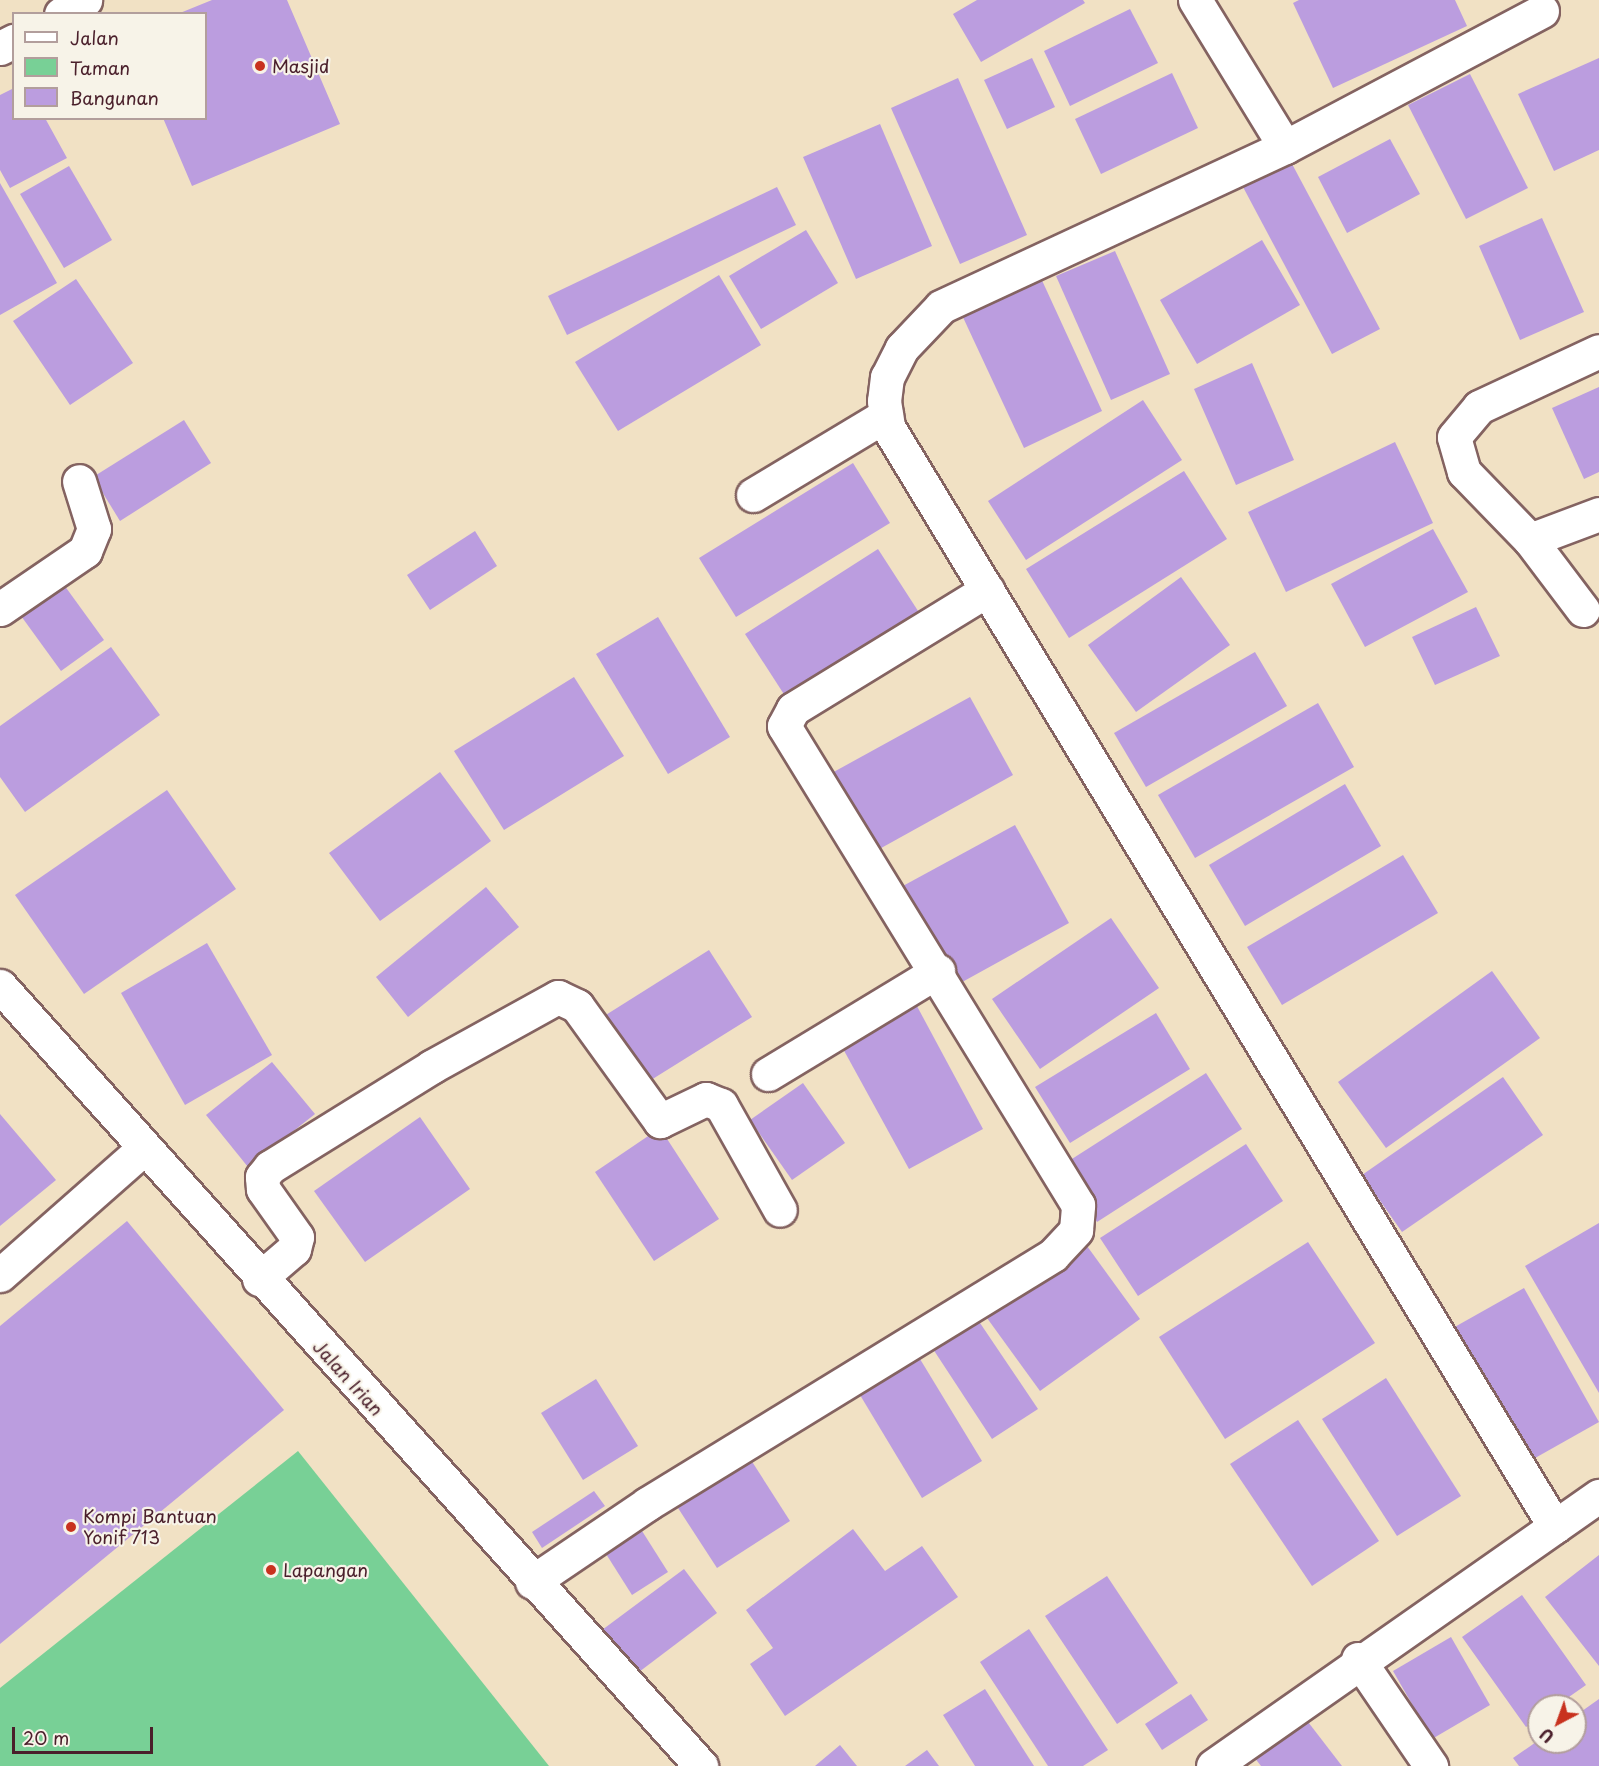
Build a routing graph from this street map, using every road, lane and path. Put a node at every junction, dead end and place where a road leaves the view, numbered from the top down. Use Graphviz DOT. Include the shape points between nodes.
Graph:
graph roads {
  1 [pos="85,0"];
  2 [pos="1195,0"];
  3 [pos="1542,10"];
  4 [pos="65,12"];
  5 [pos="1285,147"];
  6 [pos="1599,351"];
  7 [pos="886,415"];
  8 [pos="79,481"];
  9 [pos="753,495"];
  10 [pos="1599,514"];
  11 [pos="1530,540"];
  12 [pos="987,590"];
  13 [pos="0,609"];
  14 [pos="1583,610"];
  15 [pos="938,971"];
  16 [pos="0,986"];
  17 [pos="768,1074"];
  18 [pos="142,1150"];
  19 [pos="780,1210"];
  20 [pos="0,1275"];
  21 [pos="259,1279"];
  22 [pos="1599,1496"];
  23 [pos="1554,1527"];
  24 [pos="532,1582"];
  25 [pos="1358,1659"];
  26 [pos="701,1766"];
  27 [pos="1213,1766"];
  28 [pos="1431,1766"];
  1 -- 4 [label="street"];
  2 -- 5 [label="street"];
  3 -- 5 [label="street"];
  5 -- 7 [label="street" via="941,307 902,348 887,377"];
  6 -- 11 [label="street" via="1479,407 1454,437 1464,472"];
  7 -- 9 [label="street"];
  7 -- 12 [label="street" via="888,427"];
  8 -- 13 [label="street" via="94,529 85,551"];
  10 -- 11 [label="street"];
  11 -- 14 [label="street"];
  12 -- 15 [label="street" via="793,709 784,726"];
  12 -- 23 [label="street"];
  15 -- 17 [label="street"];
  15 -- 24 [label="street" via="1078,1205 1080,1218 1068,1243 647,1504"];
  16 -- 18 [label="street, Jalan Irian"];
  18 -- 20 [label="street"];
  18 -- 21 [label="street, Jalan Irian"];
  19 -- 21 [label="street" via="721,1106 706,1099 660,1121 577,1006 558,997 451,1054 270,1167 262,1177 263,1189 297,1237 294,1249"];
  21 -- 24 [label="street, Jalan Irian"];
  22 -- 23 [label="street"];
  23 -- 25 [label="street"];
  24 -- 26 [label="street, Jalan Irian"];
  25 -- 27 [label="street"];
  25 -- 28 [label="street"];
}
